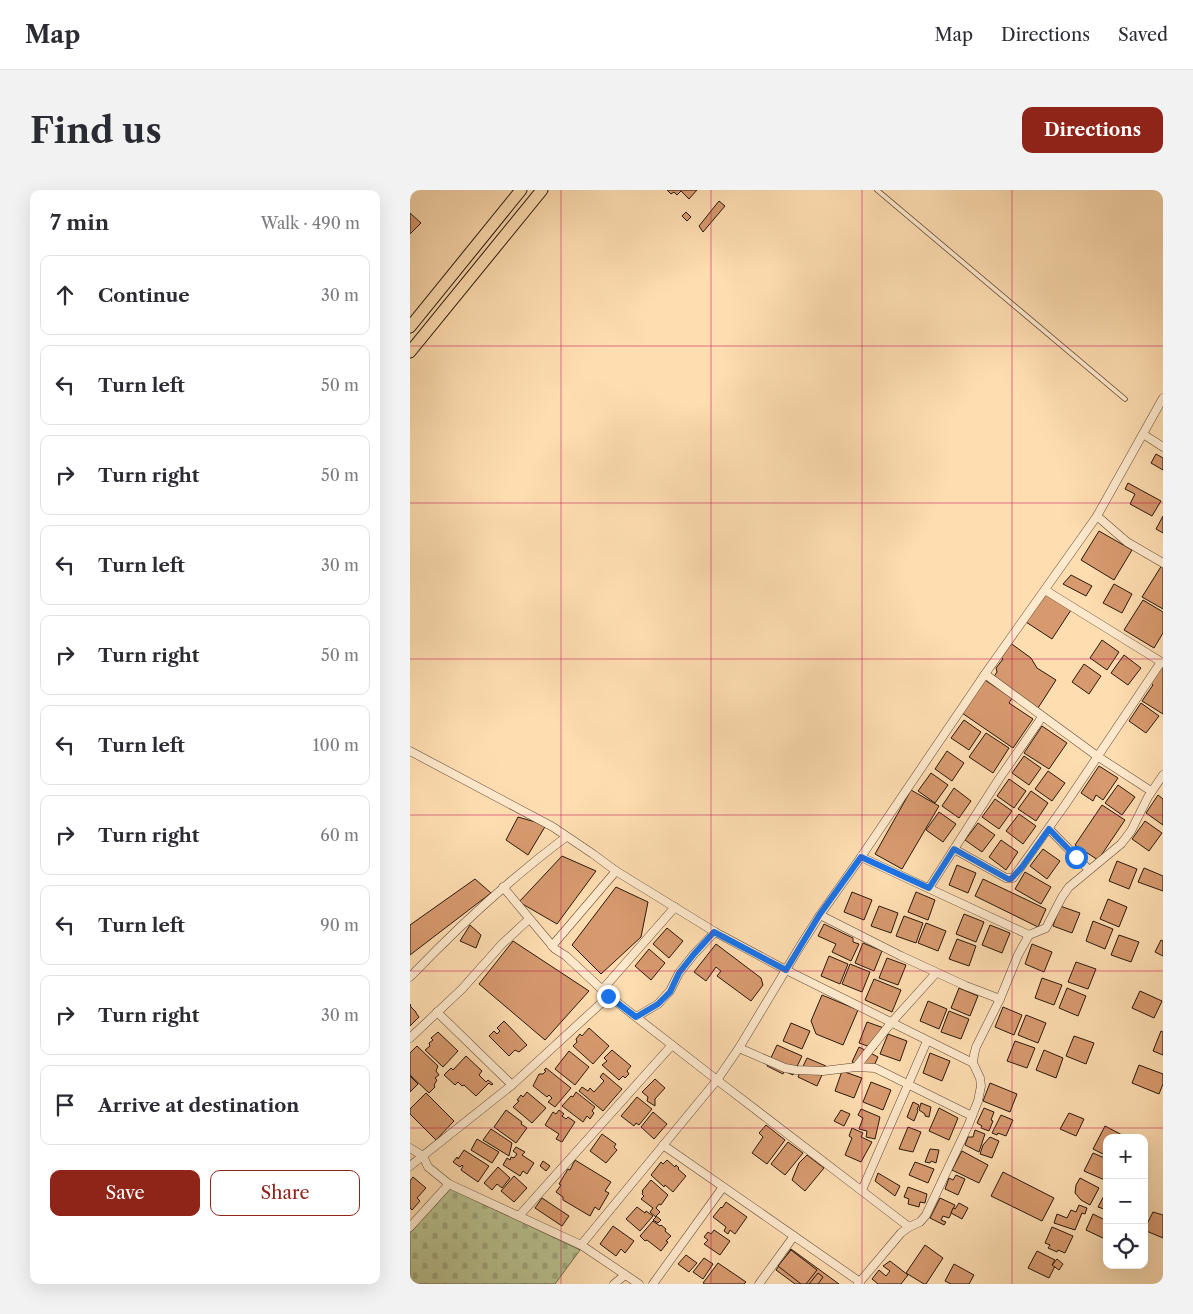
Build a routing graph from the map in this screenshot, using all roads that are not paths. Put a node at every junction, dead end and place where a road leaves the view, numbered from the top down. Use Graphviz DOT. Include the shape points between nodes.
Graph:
graph roads {
  1 [pos="521,190"];
  2 [pos="542,190"];
  3 [pos="877,190"];
  4 [pos="410,327"];
  5 [pos="410,352"];
  6 [pos="1163,398"];
  7 [pos="1125,399"];
  8 [pos="1144,434"];
  9 [pos="1163,447"];
  10 [pos="1097,516"];
  11 [pos="1163,563"];
  12 [pos="1045,590"];
  13 [pos="1162,662"];
  14 [pos="985,674"];
  15 [pos="1042,717"];
  16 [pos="410,750"];
  17 [pos="1097,756"];
  18 [pos="1163,774"];
  19 [pos="1151,791"];
  20 [pos="1049,829"];
  21 [pos="566,837"];
  22 [pos="954,849"];
  23 [pos="861,857"];
  24 [pos="1089,870"];
  25 [pos="616,871"];
  26 [pos="503,887"];
  27 [pos="929,888"];
  28 [pos="675,907"];
  29 [pos="820,914"];
  30 [pos="529,919"];
  31 [pos="714,932"];
  32 [pos="1029,935"];
  33 [pos="552,946"];
  34 [pos="786,970"];
  35 [pos="936,973"];
  36 [pos="410,977"];
  37 [pos="602,990"];
  38 [pos="608,996"];
  39 [pos="1000,998"];
  40 [pos="437,1012"];
  41 [pos="636,1017"];
  42 [pos="891,1023"];
  43 [pos="410,1038"];
  44 [pos="927,1041"];
  45 [pos="672,1045"];
  46 [pos="739,1048"];
  47 [pos="973,1063"];
  48 [pos="856,1067"];
  49 [pos="717,1080"];
  50 [pos="512,1084"];
  51 [pos="908,1085"];
  52 [pos="972,1116"];
  53 [pos="663,1145"];
  54 [pos="410,1148"];
  55 [pos="423,1156"];
  56 [pos="410,1166"];
  57 [pos="449,1184"];
  58 [pos="723,1187"];
  59 [pos="862,1190"];
  60 [pos="519,1216"];
  61 [pos="410,1227"];
  62 [pos="909,1227"];
  63 [pos="794,1236"];
  64 [pos="581,1245"];
  65 [pos="625,1275"];
  66 [pos="859,1283"];
  67 [pos="614,1284"];
  68 [pos="639,1284"];
  69 [pos="654,1284"];
  70 [pos="759,1284"];
  1 -- 4 [label="main road"];
  2 -- 5 [label="main road"];
  3 -- 7 [label="lane"];
  6 -- 8 [label="street"];
  8 -- 9 [label="street"];
  8 -- 10 [label="street"];
  10 -- 11 [label="street" via="1127,542"];
  10 -- 12 [label="street"];
  12 -- 13 [label="street"];
  12 -- 14 [label="street"];
  13 -- 17 [label="street"];
  14 -- 15 [label="street"];
  14 -- 23 [label="street"];
  15 -- 17 [label="street"];
  15 -- 22 [label="street"];
  16 -- 21 [label="street"];
  17 -- 19 [label="street"];
  17 -- 20 [label="street"];
  18 -- 19 [label="street"];
  19 -- 24 [label="street" via="1132,831 1115,850"];
  20 -- 22 [label="street" via="1011,879"];
  20 -- 24 [label="street"];
  21 -- 25 [label="street"];
  21 -- 26 [label="street"];
  22 -- 27 [label="street"];
  23 -- 27 [label="street"];
  23 -- 29 [label="street"];
  24 -- 32 [label="street" via="1065,891 1046,928"];
  25 -- 28 [label="street"];
  25 -- 33 [label="street"];
  26 -- 30 [label="street"];
  26 -- 36 [label="street"];
  27 -- 32 [label="street"];
  28 -- 31 [label="street"];
  28 -- 37 [label="street"];
  29 -- 34 [label="street"];
  29 -- 35 [label="street"];
  30 -- 33 [label="street"];
  30 -- 40 [label="street"];
  31 -- 34 [label="street"];
  31 -- 41 [label="street" via="679,973 670,992 658,1004"];
  32 -- 39 [label="street"];
  33 -- 37 [label="street"];
  34 -- 42 [label="street"];
  34 -- 46 [label="street"];
  35 -- 39 [label="street"];
  35 -- 42 [label="street"];
  37 -- 38 [label="street"];
  38 -- 41 [label="street"];
  38 -- 50 [label="street"];
  39 -- 47 [label="street" via="976,1047"];
  40 -- 43 [label="street"];
  40 -- 50 [label="street"];
  41 -- 45 [label="street"];
  42 -- 44 [label="street"];
  42 -- 48 [label="street"];
  44 -- 47 [label="street"];
  44 -- 51 [label="street"];
  45 -- 49 [label="street"];
  45 -- 60 [label="street"];
  46 -- 48 [label="street" via="796,1070"];
  46 -- 49 [label="street"];
  47 -- 52 [label="street" via="981,1086"];
  48 -- 51 [label="street" via="875,1068"];
  49 -- 53 [label="street"];
  49 -- 59 [label="street"];
  50 -- 55 [label="street"];
  51 -- 52 [label="street"];
  51 -- 59 [label="street"];
  52 -- 62 [label="street" via="926,1215"];
  53 -- 58 [label="street"];
  53 -- 64 [label="street"];
  54 -- 55 [label="street"];
  55 -- 56 [label="street"];
  55 -- 57 [label="street" via="428,1167"];
  57 -- 60 [label="street"];
  57 -- 61 [label="street"];
  58 -- 63 [label="street"];
  58 -- 69 [label="street"];
  59 -- 62 [label="street"];
  60 -- 64 [label="street"];
  62 -- 66 [label="street"];
  63 -- 66 [label="street"];
  63 -- 70 [label="street"];
  64 -- 65 [label="street"];
  65 -- 67 [label="street"];
  65 -- 68 [label="street"];
}
